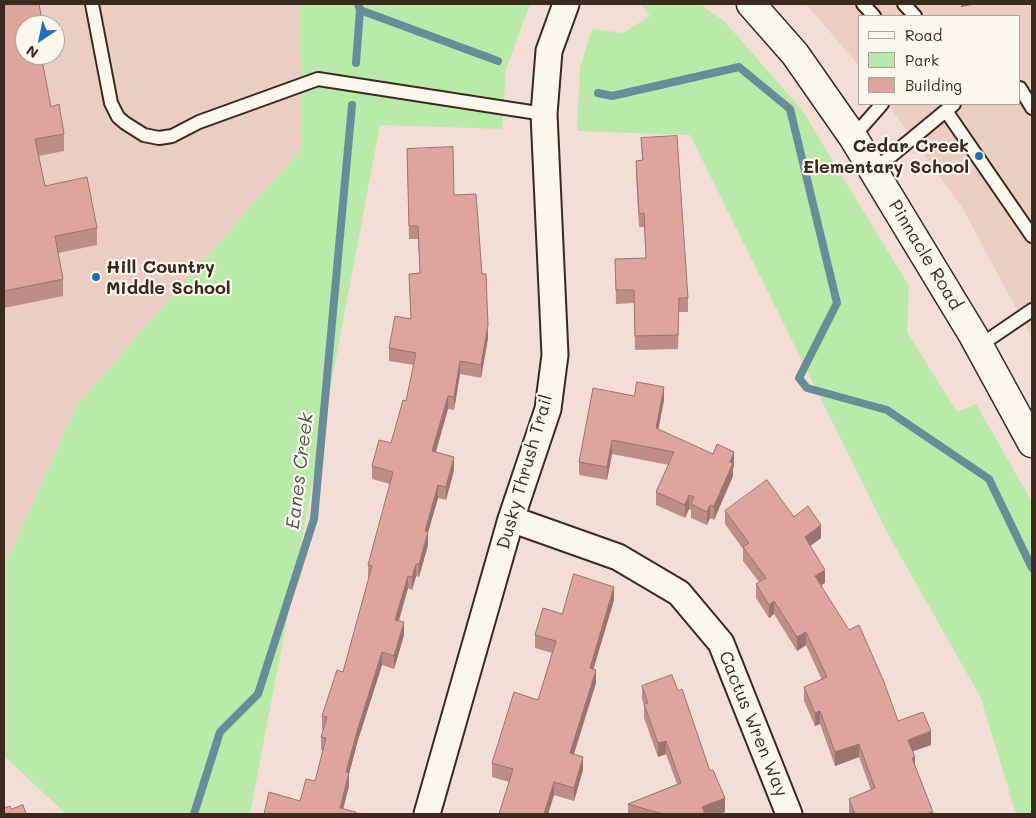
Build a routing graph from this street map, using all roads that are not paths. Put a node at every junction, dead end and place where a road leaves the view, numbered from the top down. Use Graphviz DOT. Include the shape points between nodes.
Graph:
graph roads {
  1 [pos="92,4"];
  2 [pos="566,4"];
  3 [pos="751,4"];
  4 [pos="863,4"];
  5 [pos="904,4"];
  6 [pos="873,15"];
  7 [pos="914,15"];
  8 [pos="1021,90"];
  9 [pos="881,105"];
  10 [pos="949,108"];
  11 [pos="1032,108"];
  12 [pos="544,114"];
  13 [pos="853,137"];
  14 [pos="874,170"];
  15 [pos="1032,236"];
  16 [pos="1032,310"];
  17 [pos="980,346"];
  18 [pos="1032,443"];
  19 [pos="512,519"];
  20 [pos="427,814"];
  21 [pos="789,814"];
  1 -- 12 [label="lane" via="111,103 118,117 144,135 172,136 198,122 318,78"];
  2 -- 12 [label="street, Dusky Thrush Trail" via="549,51"];
  3 -- 13 [label="street, Pinnacle Road" via="795,54"];
  4 -- 6 [label="lane"];
  5 -- 7 [label="lane"];
  8 -- 11 [label="lane"];
  9 -- 13 [label="lane"];
  10 -- 14 [label="lane"];
  10 -- 15 [label="lane"];
  12 -- 19 [label="street, Dusky Thrush Trail" via="555,355 548,409"];
  13 -- 14 [label="street, Pinnacle Road"];
  14 -- 17 [label="street, Pinnacle Road"];
  16 -- 17 [label="lane"];
  17 -- 18 [label="street, Pinnacle Road"];
  19 -- 20 [label="street, Dusky Thrush Trail"];
  19 -- 21 [label="street, Cactus Wren Way" via="618,557 679,593 721,643"];
}
